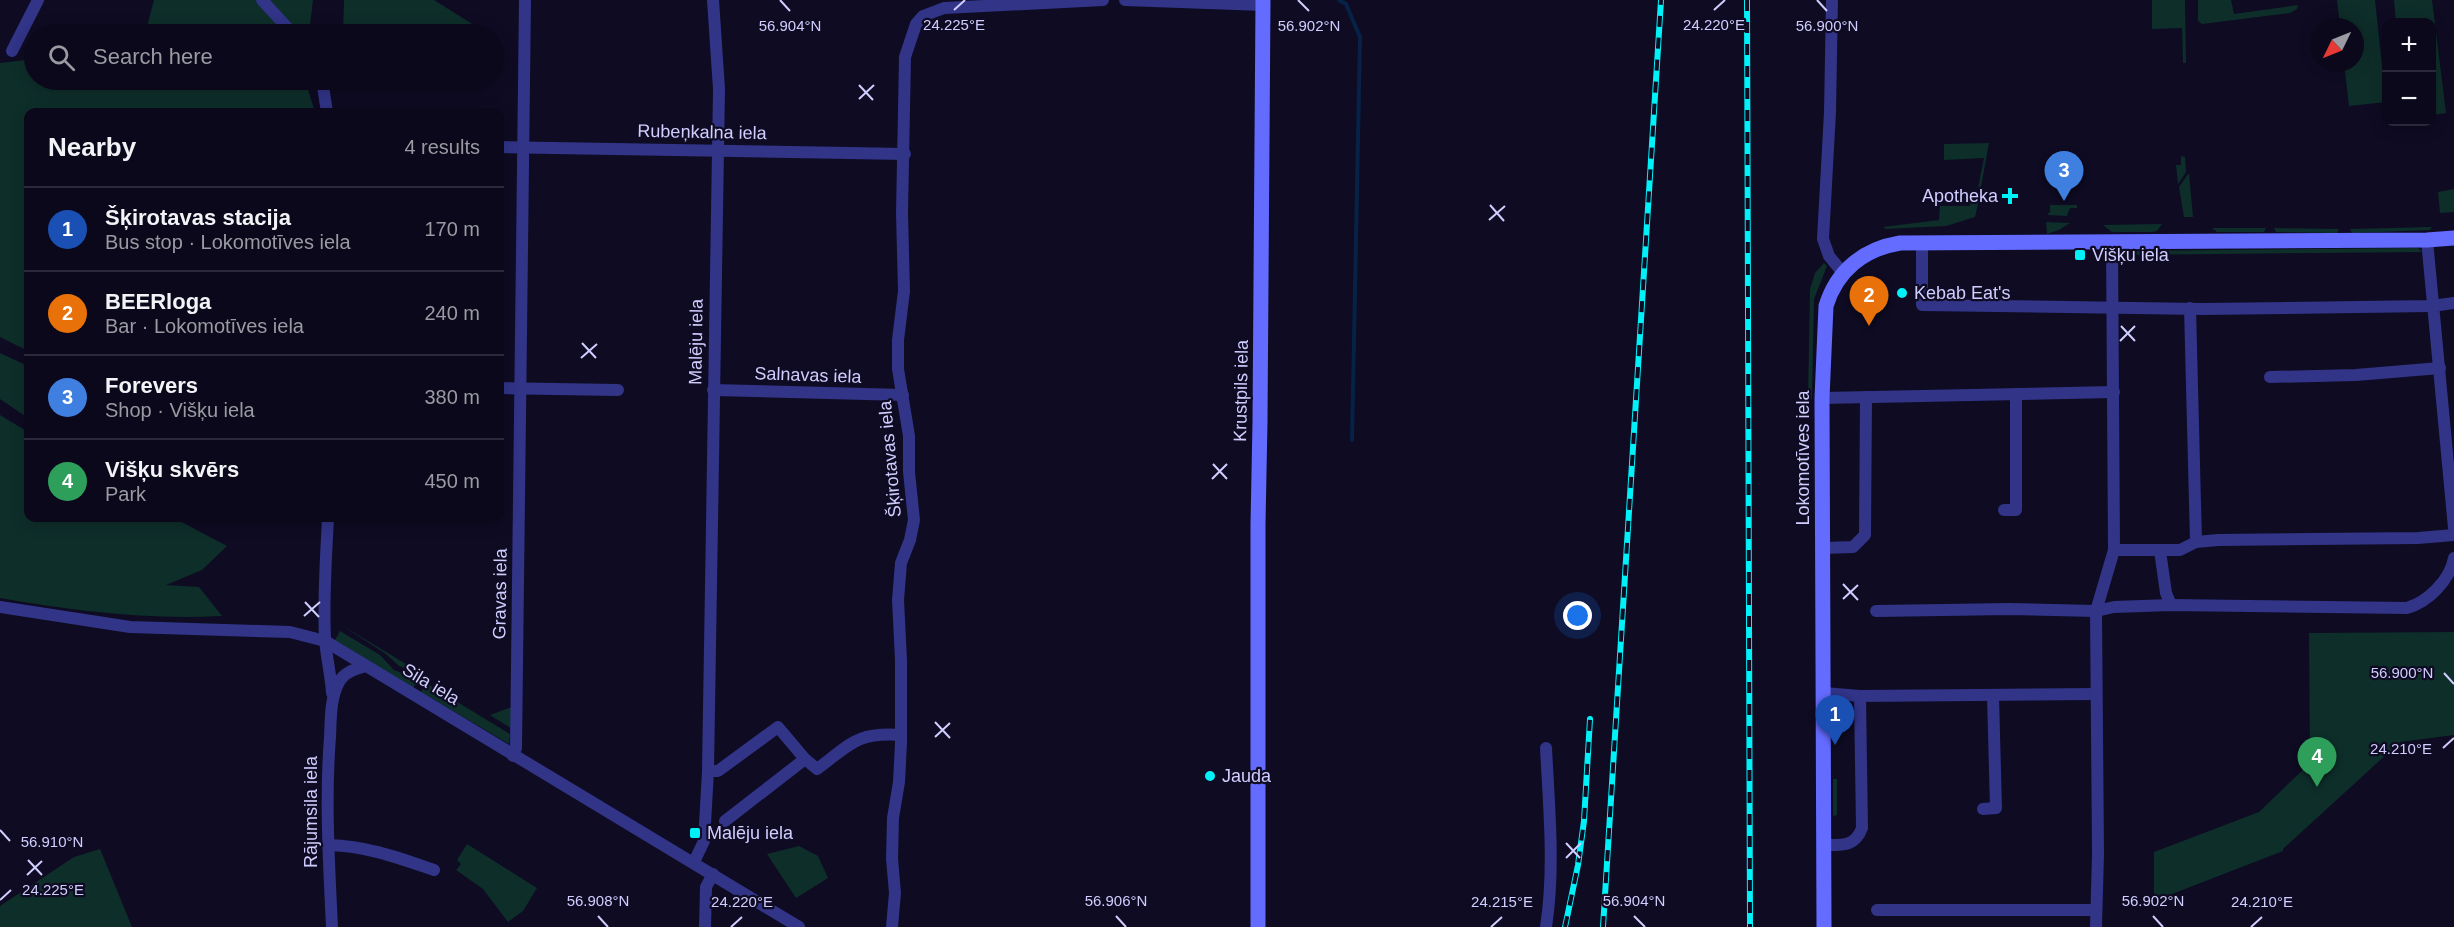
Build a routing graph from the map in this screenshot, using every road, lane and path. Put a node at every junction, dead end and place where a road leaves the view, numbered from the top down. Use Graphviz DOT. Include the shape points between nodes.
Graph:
graph roads {
  1 [pos="38,0"];
  2 [pos="262,0"];
  3 [pos="525,0"];
  4 [pos="713,0"];
  5 [pos="1103,0"];
  6 [pos="1125,0"];
  7 [pos="1832,0"];
  8 [pos="1263,2"];
  9 [pos="26,24"];
  10 [pos="284,24"];
  11 [pos="24,27"];
  12 [pos="12,51"];
  13 [pos="324,90"];
  14 [pos="327,108"];
  15 [pos="504,147"];
  16 [pos="522,147"];
  17 [pos="716,151"];
  18 [pos="905,154"];
  19 [pos="2454,238"];
  20 [pos="2427,240"];
  21 [pos="2112,242"];
  22 [pos="1922,243"];
  23 [pos="1843,273"];
  24 [pos="2454,303"];
  25 [pos="2432,306"];
  26 [pos="2113,307"];
  27 [pos="2190,308"];
  28 [pos="2440,368"];
  29 [pos="2270,377"];
  30 [pos="504,388"];
  31 [pos="520,388"];
  32 [pos="618,390"];
  33 [pos="713,390"];
  34 [pos="2114,392"];
  35 [pos="2016,394"];
  36 [pos="903,395"];
  37 [pos="1866,397"];
  38 [pos="1822,398"];
  39 [pos="2004,510"];
  40 [pos="327,522"];
  41 [pos="2454,528"];
  42 [pos="2454,534"];
  43 [pos="2196,542"];
  44 [pos="1823,548"];
  45 [pos="2114,550"];
  46 [pos="2160,551"];
  47 [pos="2454,558"];
  48 [pos="2171,605"];
  49 [pos="0,607"];
  50 [pos="1876,611"];
  51 [pos="2096,611"];
  52 [pos="325,641"];
  53 [pos="366,666"];
  54 [pos="1824,693"];
  55 [pos="2096,694"];
  56 [pos="1860,696"];
  57 [pos="1993,696"];
  58 [pos="332,698"];
  59 [pos="901,735"];
  60 [pos="1546,748"];
  61 [pos="513,756"];
  62 [pos="805,759"];
  63 [pos="708,771"];
  64 [pos="1983,809"];
  65 [pos="725,821"];
  66 [pos="329,845"];
  67 [pos="1824,845"];
  68 [pos="694,862"];
  69 [pos="434,870"];
  70 [pos="713,874"];
  71 [pos="2096,910"];
  72 [pos="1881,913"];
  73 [pos="332,927"];
  74 [pos="705,927"];
  75 [pos="799,927"];
  76 [pos="892,927"];
  77 [pos="1258,927"];
  78 [pos="1546,927"];
  79 [pos="1824,927"];
  80 [pos="2096,927"];
  1 -- 9 [label="street"];
  2 -- 10 [label="street"];
  3 -- 16 [label="street, Gravas iela"];
  4 -- 17 [label="street, Malēju iela" via="719,89"];
  5 -- 18 [label="street, Šķirotavas iela" via="944,8 923,16 904,57"];
  6 -- 8 [label="street"];
  7 -- 23 [label="street" via="1823,239 1829,256"];
  8 -- 77 [label="street, Krustpils iela"];
  11 -- 12 [label="street"];
  13 -- 14 [label="street"];
  15 -- 16 [label="street, Rubeņkalna iela"];
  16 -- 17 [label="street, Rubeņkalna iela"];
  16 -- 31 [label="street, Gravas iela"];
  17 -- 18 [label="street, Rubeņkalna iela"];
  17 -- 33 [label="street, Malēju iela"];
  18 -- 36 [label="street, Šķirotavas iela" via="904,291 898,340"];
  19 -- 20 [label="street"];
  20 -- 21 [label="street"];
  20 -- 25 [label="street"];
  21 -- 22 [label="street"];
  21 -- 26 [label="street"];
  22 -- 23 [label="street" via="1878,248 1862,255"];
  22 -- 26 [label="street" via="1922,305"];
  23 -- 38 [label="street, Lokomotīves iela" via="1826,306"];
  24 -- 25 [label="street"];
  25 -- 27 [label="street"];
  25 -- 28 [label="street"];
  26 -- 27 [label="street"];
  26 -- 34 [label="street"];
  27 -- 43 [label="street"];
  28 -- 29 [label="street"];
  28 -- 41 [label="street"];
  30 -- 31 [label="street"];
  31 -- 32 [label="street"];
  31 -- 61 [label="street, Gravas iela"];
  33 -- 36 [label="street, Salnavas iela"];
  33 -- 63 [label="street, Malēju iela"];
  34 -- 35 [label="street"];
  34 -- 45 [label="street"];
  35 -- 37 [label="street"];
  35 -- 39 [label="street" via="2016,510"];
  36 -- 59 [label="street, Šķirotavas iela" via="914,520 901,563 898,600"];
  37 -- 38 [label="street"];
  37 -- 44 [label="street" via="1865,535 1853,547"];
  38 -- 44 [label="street, Lokomotīves iela"];
  40 -- 52 [label="street, Rājumsila iela"];
  42 -- 43 [label="street"];
  43 -- 46 [label="street" via="2180,550"];
  44 -- 54 [label="street, Lokomotīves iela"];
  45 -- 46 [label="street"];
  45 -- 51 [label="street"];
  46 -- 48 [label="street"];
  47 -- 48 [label="street" via="2431,595 2407,608"];
  48 -- 51 [label="street"];
  49 -- 52 [label="street, Sila iela" via="130,627 290,632"];
  50 -- 51 [label="street"];
  51 -- 55 [label="street"];
  52 -- 53 [label="street, Sila iela"];
  52 -- 58 [label="street, Rājumsila iela"];
  53 -- 58 [label="street, Rājumsila iela" via="340,680"];
  53 -- 61 [label="street, Sila iela"];
  54 -- 56 [label="street"];
  54 -- 67 [label="street, Lokomotīves iela"];
  55 -- 57 [label="street"];
  55 -- 71 [label="street"];
  56 -- 57 [label="street"];
  56 -- 67 [label="street" via="1862,828 1851,843"];
  57 -- 64 [label="street" via="1996,808"];
  58 -- 66 [label="street, Rājumsila iela"];
  59 -- 62 [label="street" via="877,733 860,737 817,769"];
  59 -- 76 [label="street, Šķirotavas iela" via="899,782 892,818"];
  60 -- 78 [label="street" via="1552,851"];
  61 -- 68 [label="street, Sila iela"];
  62 -- 63 [label="street" via="778,727 718,771"];
  62 -- 65 [label="street"];
  63 -- 68 [label="street, Malēju iela" via="704,842"];
  66 -- 69 [label="street" via="382,852"];
  66 -- 73 [label="street, Rājumsila iela"];
  67 -- 79 [label="street, Lokomotīves iela"];
  68 -- 70 [label="street, Sila iela"];
  70 -- 74 [label="street" via="706,887"];
  70 -- 75 [label="street, Sila iela"];
  71 -- 72 [label="street"];
  71 -- 80 [label="street"];
}
